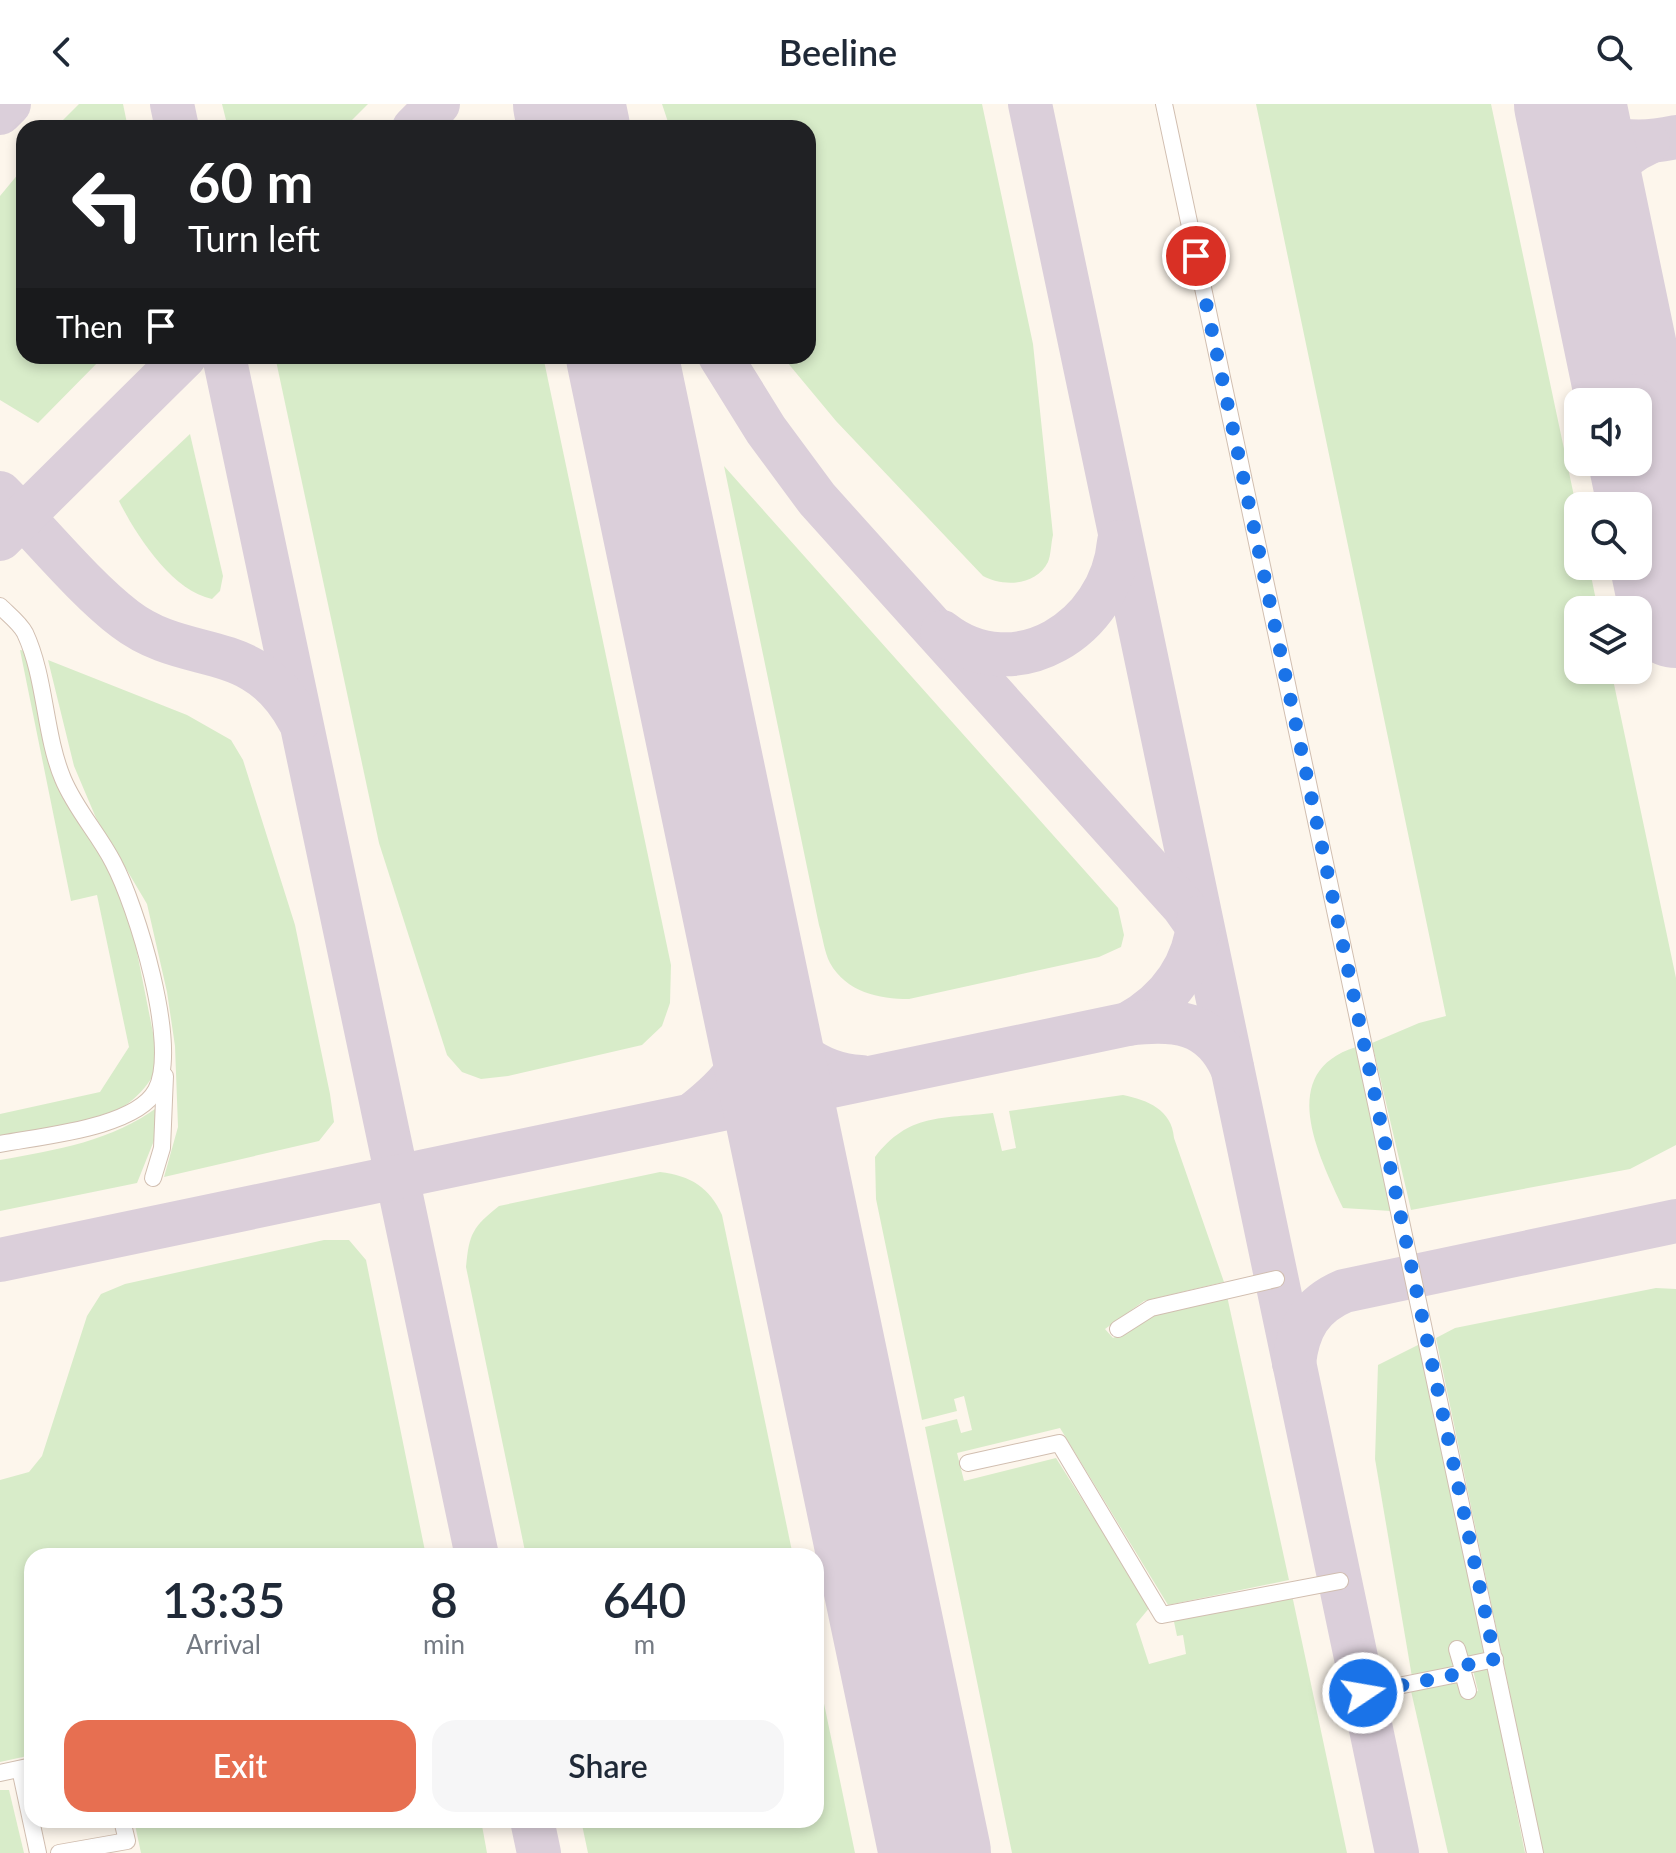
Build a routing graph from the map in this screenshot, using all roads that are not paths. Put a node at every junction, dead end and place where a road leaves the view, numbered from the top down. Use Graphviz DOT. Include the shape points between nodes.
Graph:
graph roads {
  1 [pos="1164,104"];
  2 [pos="0,606"];
  3 [pos="165,1062"];
  4 [pos="0,1144"];
  5 [pos="153,1178"];
  6 [pos="1276,1279"];
  7 [pos="1118,1329"];
  8 [pos="968,1463"];
  9 [pos="1340,1581"];
  10 [pos="1457,1649"];
  11 [pos="1495,1659"];
  12 [pos="1462,1670"];
  13 [pos="1468,1691"];
  14 [pos="1363,1693"];
  15 [pos="24,1768"];
  16 [pos="0,1773"];
  17 [pos="34,1828"];
  18 [pos="129,1847"];
  19 [pos="38,1853"];
  20 [pos="59,1853"];
  21 [pos="1535,1853"];
  1 -- 11 [label="lane"];
  2 -- 3 [label="lane" via="24,631 62,776 134,907"];
  3 -- 4 [label="lane" via="156,1091 135,1111 83,1128"];
  3 -- 5 [label="lane" via="162,1148"];
  6 -- 7 [label="lane" via="1151,1308"];
  8 -- 9 [label="lane" via="1059,1443 1162,1615"];
  10 -- 12 [label="lane"];
  11 -- 12 [label="lane"];
  11 -- 21 [label="lane"];
  12 -- 13 [label="lane"];
  12 -- 14 [label="lane"];
  15 -- 16 [label="lane"];
  17 -- 19 [label="lane"];
  18 -- 20 [label="lane"];
}
